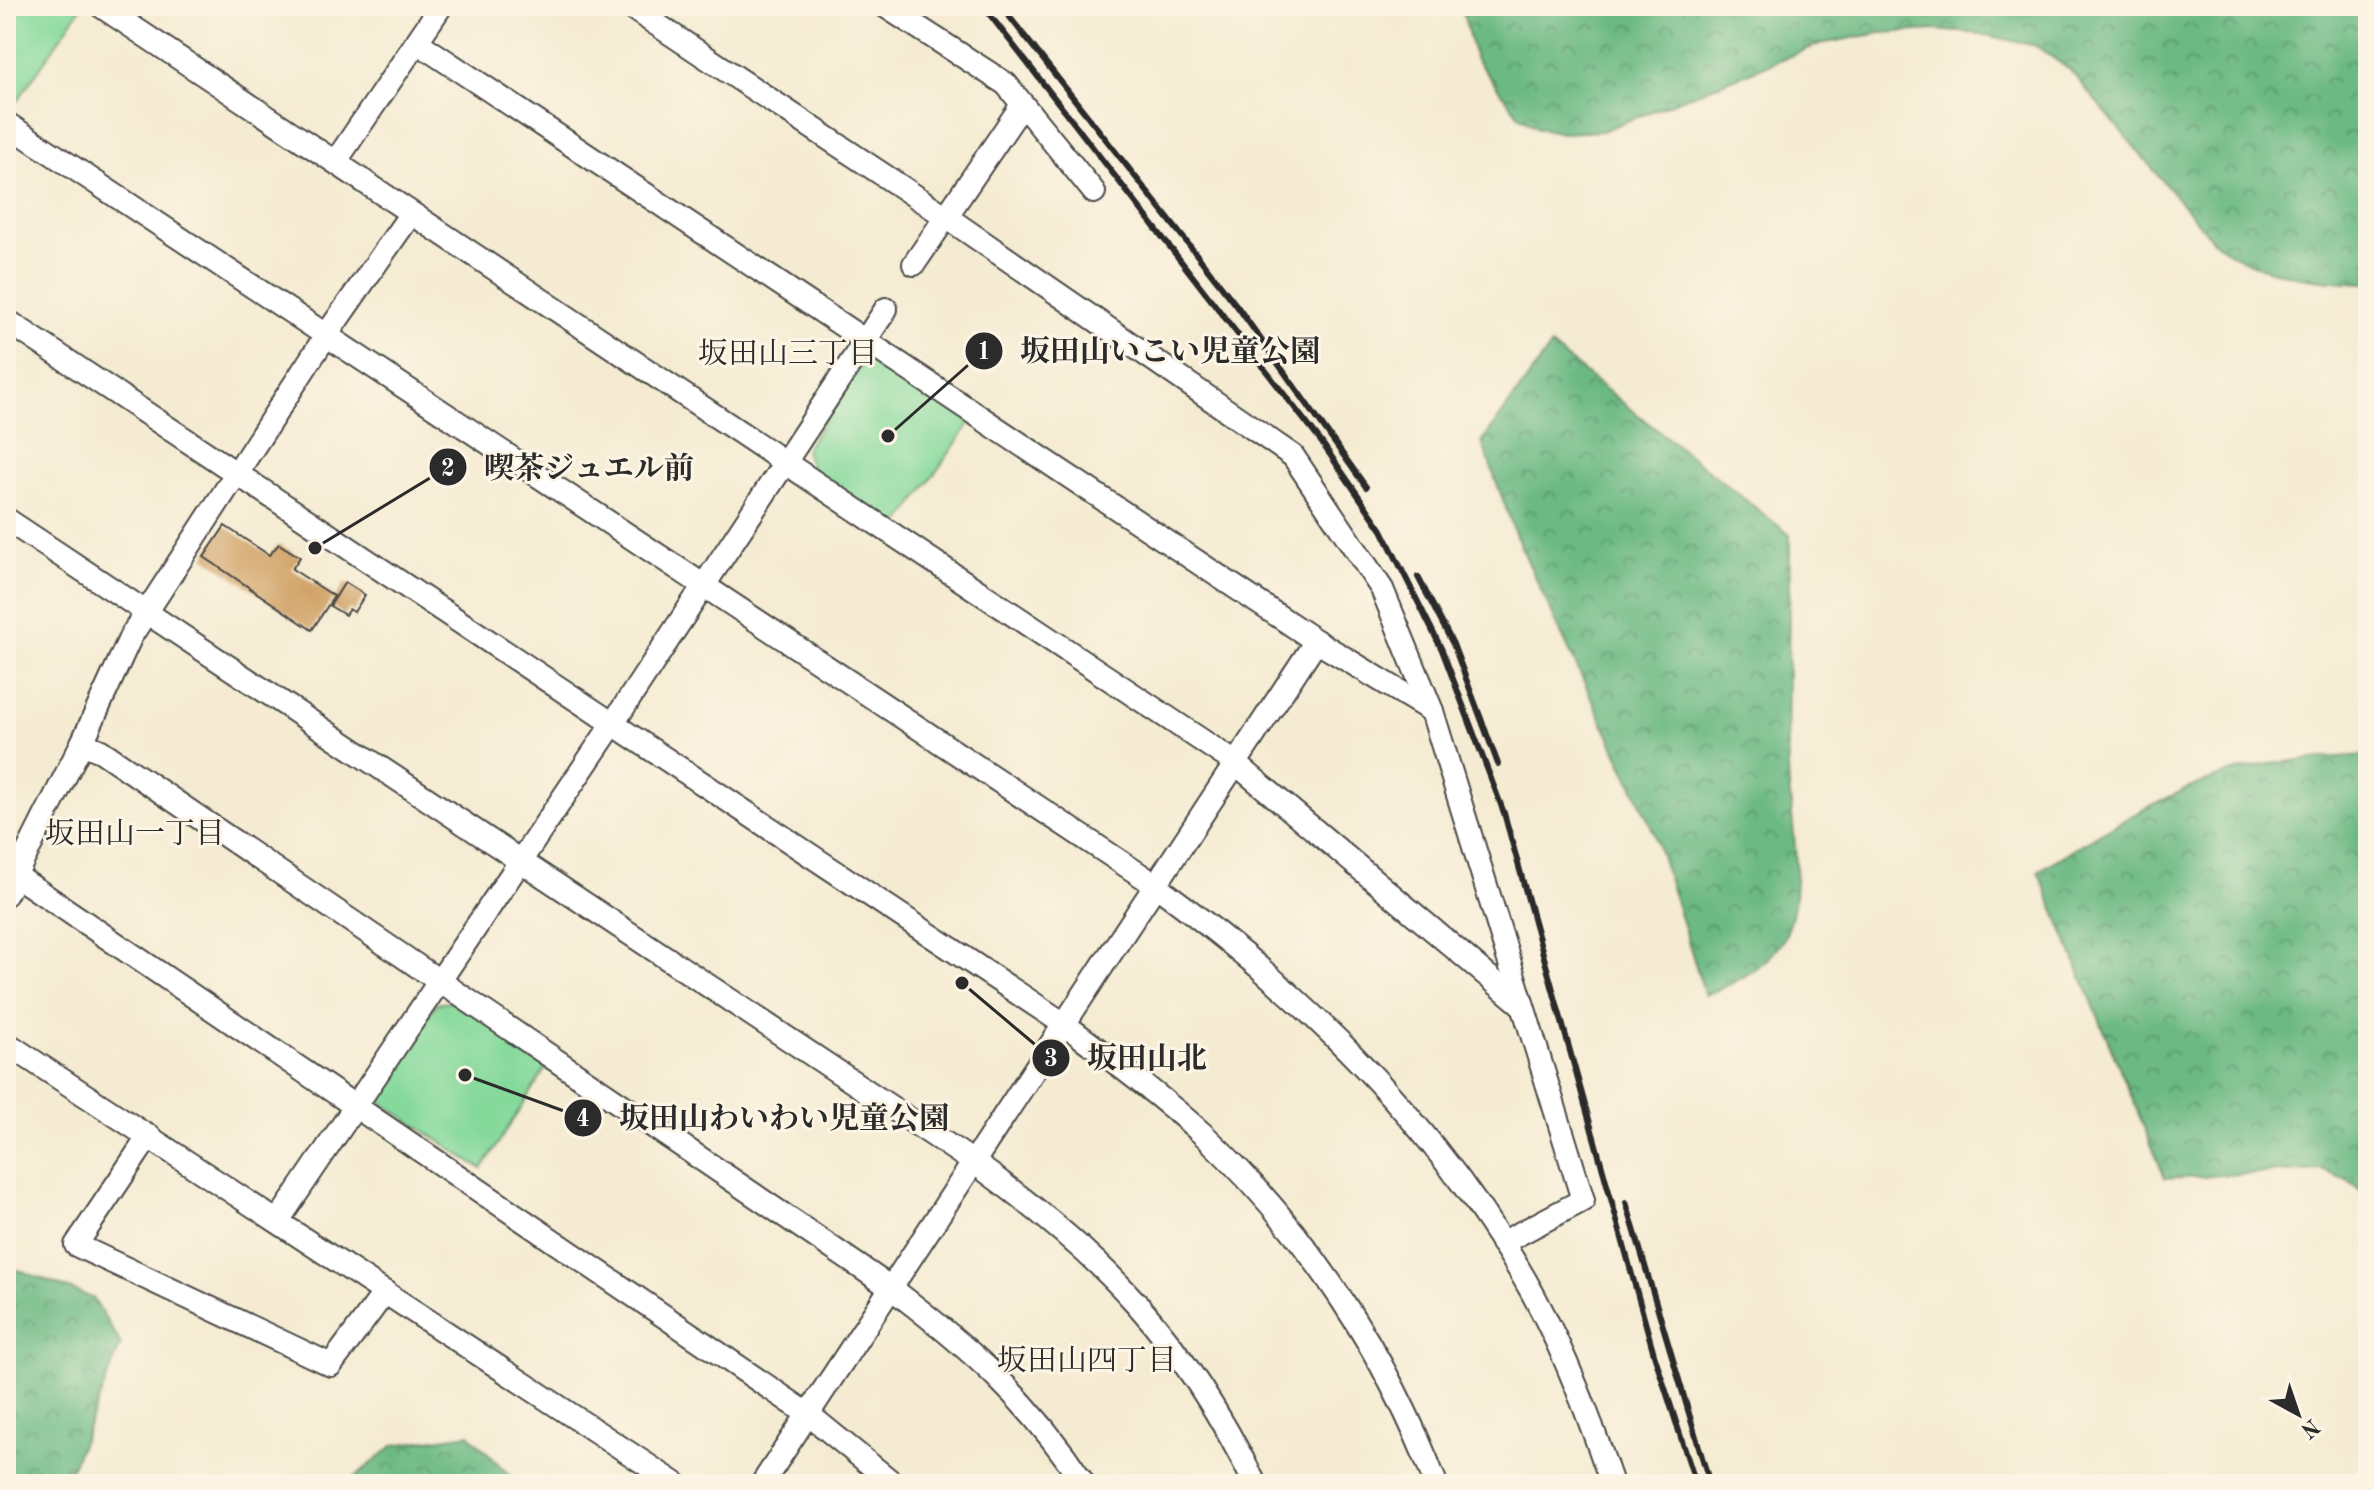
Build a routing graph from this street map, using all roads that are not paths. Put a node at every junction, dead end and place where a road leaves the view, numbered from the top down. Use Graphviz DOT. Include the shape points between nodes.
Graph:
graph roads {
  1 [pos="101,6"];
  2 [pos="441,6"];
  3 [pos="629,6"];
  4 [pos="885,6"];
  5 [pos="417,42"];
  6 [pos="1022,105"];
  7 [pos="6,123"];
  8 [pos="336,161"];
  9 [pos="1094,192"];
  10 [pos="410,215"];
  11 [pos="945,216"];
  12 [pos="914,264"];
  13 [pos="886,309"];
  14 [pos="6,320"];
  15 [pos="327,334"];
  16 [pos="866,340"];
  17 [pos="786,462"];
  18 [pos="236,472"];
  19 [pos="6,519"];
  20 [pos="703,584"];
  21 [pos="146,612"];
  22 [pos="1316,641"];
  23 [pos="1432,711"];
  24 [pos="612,725"];
  25 [pos="82,743"];
  26 [pos="1234,762"];
  27 [pos="520,859"];
  28 [pos="1154,884"];
  29 [pos="11,885"];
  30 [pos="438,983"];
  31 [pos="1522,1005"];
  32 [pos="1064,1024"];
  33 [pos="6,1043"];
  34 [pos="354,1108"];
  35 [pos="149,1136"];
  36 [pos="972,1161"];
  37 [pos="278,1221"];
  38 [pos="1502,1243"];
  39 [pos="891,1288"];
  40 [pos="385,1292"];
  41 [pos="808,1414"];
  42 [pos="676,1484"];
  43 [pos="762,1484"];
  44 [pos="894,1484"];
  45 [pos="1084,1484"];
  46 [pos="1255,1484"];
  47 [pos="1436,1484"];
  48 [pos="1612,1484"];
  1 -- 8 [label="street"];
  2 -- 5 [label="street"];
  3 -- 11 [label="street"];
  4 -- 6 [label="street" via="1006,84"];
  5 -- 8 [label="street"];
  5 -- 16 [label="street"];
  6 -- 9 [label="street"];
  6 -- 11 [label="street"];
  7 -- 15 [label="street"];
  8 -- 10 [label="street"];
  10 -- 15 [label="street"];
  10 -- 17 [label="street"];
  11 -- 12 [label="street"];
  11 -- 23 [label="street" via="1293,456 1382,589"];
  13 -- 16 [label="street"];
  14 -- 18 [label="street"];
  15 -- 18 [label="street"];
  15 -- 20 [label="street"];
  16 -- 17 [label="street"];
  16 -- 22 [label="street"];
  17 -- 20 [label="street"];
  17 -- 26 [label="street"];
  18 -- 21 [label="street"];
  18 -- 24 [label="street"];
  19 -- 21 [label="street"];
  20 -- 24 [label="street"];
  20 -- 28 [label="street"];
  21 -- 25 [label="street"];
  21 -- 27 [label="street"];
  22 -- 23 [label="street"];
  22 -- 26 [label="street"];
  23 -- 31 [label="street"];
  24 -- 27 [label="street"];
  24 -- 32 [label="street"];
  25 -- 29 [label="street"];
  25 -- 30 [label="street"];
  26 -- 28 [label="street"];
  26 -- 31 [label="street"];
  27 -- 30 [label="street"];
  27 -- 36 [label="street"];
  28 -- 32 [label="street"];
  28 -- 38 [label="street" via="1215,929 1350,1049 1424,1134"];
  29 -- 34 [label="street"];
  30 -- 34 [label="street"];
  30 -- 39 [label="street"];
  31 -- 38 [label="street" via="1583,1200"];
  32 -- 36 [label="street"];
  32 -- 47 [label="street" via="1208,1139 1303,1247 1355,1319"];
  33 -- 35 [label="street"];
  34 -- 37 [label="street"];
  34 -- 41 [label="street"];
  35 -- 37 [label="street"];
  35 -- 40 [label="street" via="76,1245 331,1365"];
  36 -- 39 [label="street"];
  36 -- 46 [label="street" via="1042,1211 1143,1308 1223,1422"];
  37 -- 40 [label="street"];
  38 -- 48 [label="street" via="1563,1356"];
  39 -- 41 [label="street"];
  39 -- 45 [label="street" via="964,1343 1009,1387"];
  40 -- 42 [label="street"];
  41 -- 43 [label="street"];
  41 -- 44 [label="street"];
}
